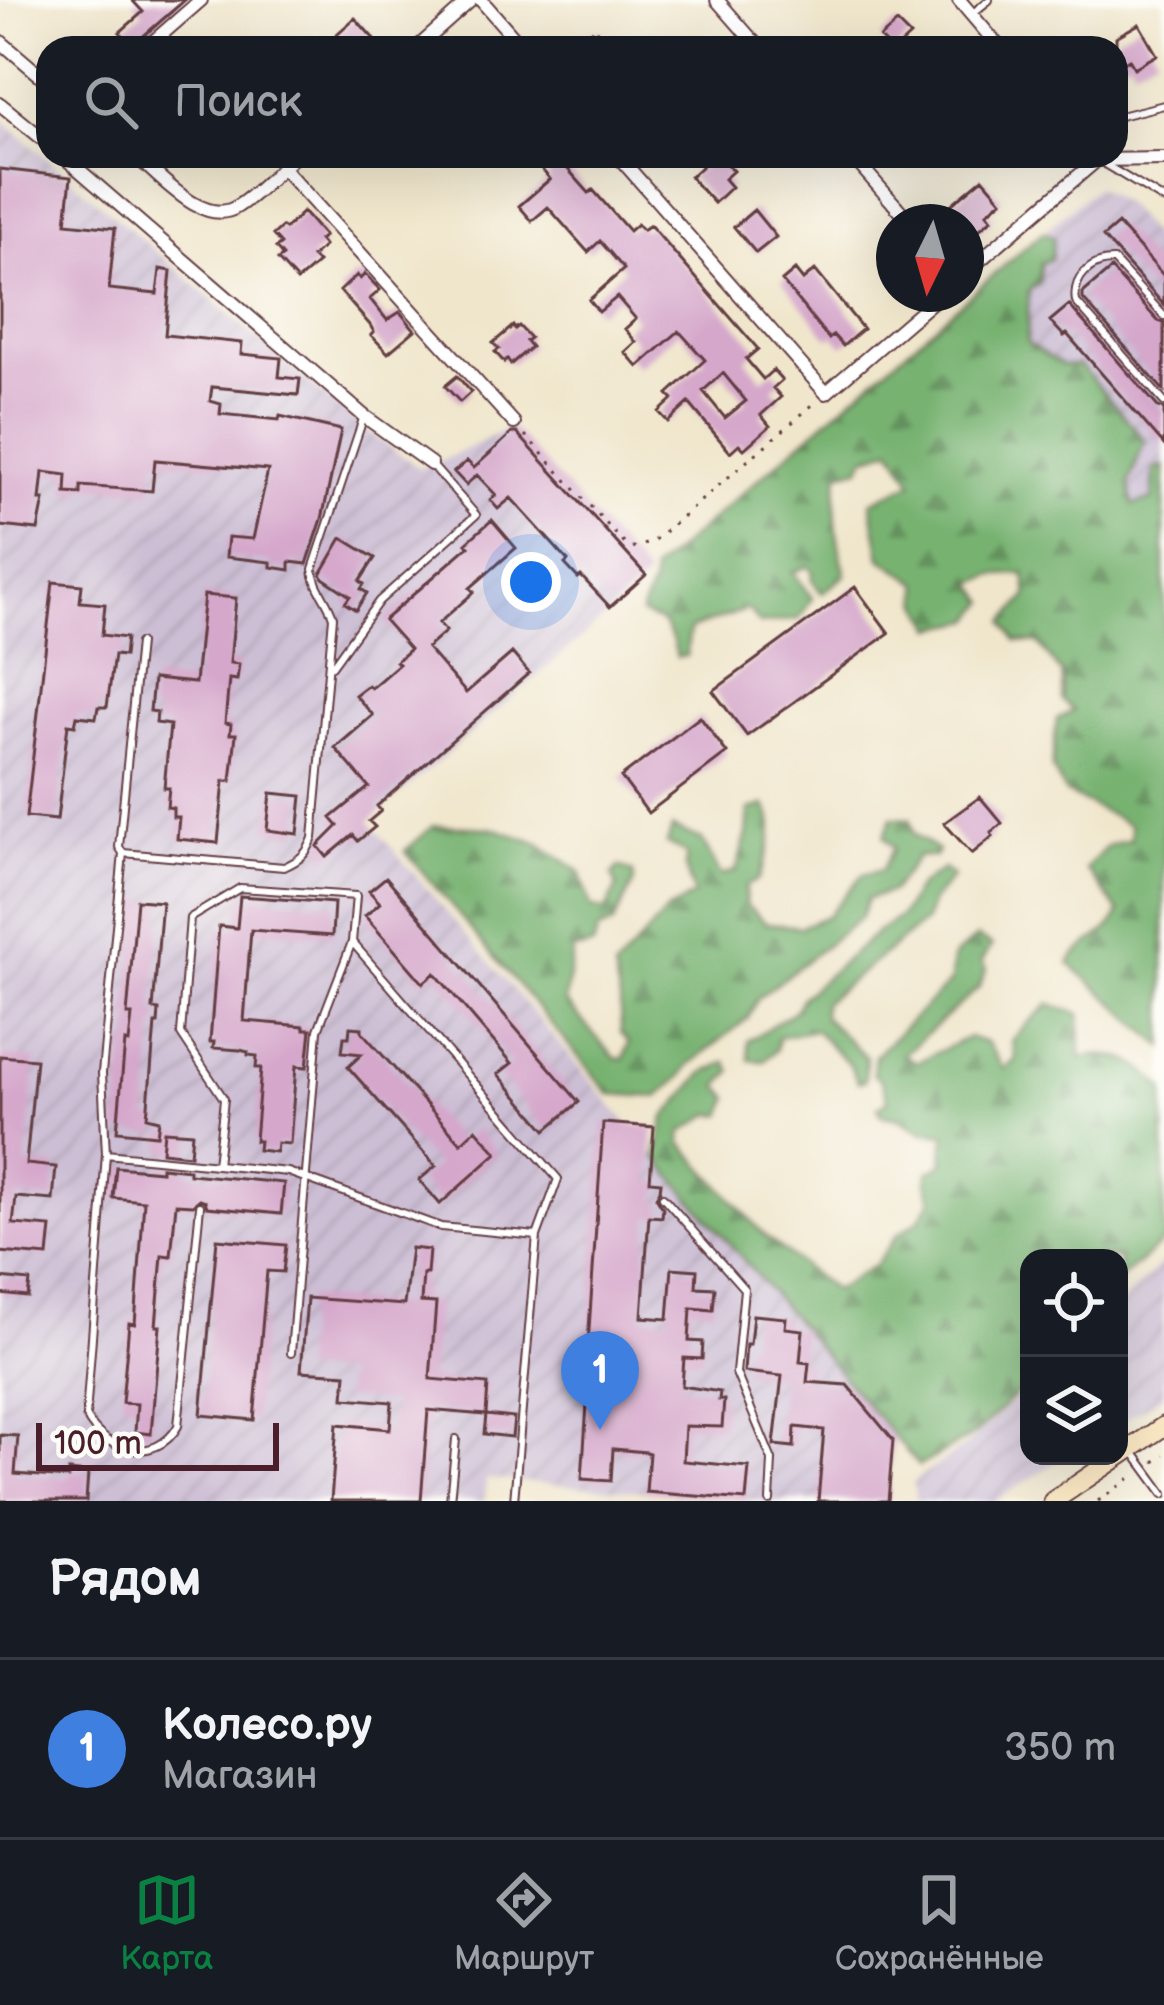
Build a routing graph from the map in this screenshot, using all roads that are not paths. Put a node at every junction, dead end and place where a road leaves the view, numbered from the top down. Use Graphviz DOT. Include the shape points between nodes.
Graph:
graph roads {
  1 [pos="201,0"];
  2 [pos="471,0"];
  3 [pos="481,0"];
  4 [pos="717,0"];
  5 [pos="958,0"];
  6 [pos="989,0"];
  7 [pos="971,15"];
  8 [pos="160,36"];
  9 [pos="430,36"];
  10 [pos="512,36"];
  11 [pos="748,36"];
  12 [pos="989,36"];
  13 [pos="0,41"];
  14 [pos="36,72"];
  15 [pos="0,104"];
  16 [pos="1164,105"];
  17 [pos="1128,114"];
  18 [pos="36,133"];
  19 [pos="1128,158"];
  20 [pos="1164,159"];
  21 [pos="77,168"];
  22 [pos="150,168"];
  23 [pos="281,168"];
  24 [pos="283,168"];
  25 [pos="629,168"];
  26 [pos="863,168"];
  27 [pos="1085,168"];
  28 [pos="1112,168"];
  29 [pos="1164,200"];
  30 [pos="894,204"];
  31 [pos="984,256"];
  32 [pos="920,312"];
  33 [pos="1164,316"];
  34 [pos="1164,402"];
  35 [pos="364,416"];
  36 [pos="514,423"];
  37 [pos="431,464"];
  38 [pos="139,643"];
  39 [pos="328,671"];
  40 [pos="123,853"];
  41 [pos="352,942"];
  42 [pos="106,1154"];
  43 [pos="217,1165"];
  44 [pos="306,1178"];
  45 [pos="664,1197"];
  46 [pos="200,1206"];
  47 [pos="537,1236"];
  48 [pos="291,1353"];
  49 [pos="1164,1426"];
  50 [pos="456,1438"];
  51 [pos="1130,1448"];
  52 [pos="1164,1494"];
  53 [pos="450,1501"];
  54 [pos="514,1501"];
  55 [pos="770,1501"];
  56 [pos="1053,1501"];
  1 -- 8 [label="street"];
  2 -- 9 [label="street"];
  3 -- 10 [label="street"];
  4 -- 11 [label="street"];
  5 -- 7 [label="street"];
  6 -- 7 [label="lane"];
  7 -- 12 [label="street"];
  13 -- 14 [label="street"];
  15 -- 18 [label="street"];
  16 -- 17 [label="lane"];
  19 -- 20 [label="street"];
  21 -- 35 [label="street"];
  22 -- 23 [label="street" via="212,213 239,206"];
  24 -- 36 [label="street"];
  25 -- 32 [label="street" via="826,393"];
  26 -- 30 [label="street"];
  27 -- 31 [label="street"];
  28 -- 29 [label="lane"];
  33 -- 34 [label="lane" via="1114,260 1077,281 1076,302"];
  35 -- 37 [label="street"];
  35 -- 39 [label="lane" via="314,569 333,617"];
  37 -- 39 [label="lane" via="476,515 379,602"];
  38 -- 40 [label="lane"];
  39 -- 40 [label="lane" via="313,838 298,861 284,867"];
  40 -- 42 [label="lane" via="102,1073"];
  41 -- 43 [label="lane" via="356,896 240,888 190,918 181,1034 224,1099"];
  41 -- 44 [label="lane" via="318,1030"];
  41 -- 47 [label="lane" via="558,1179"];
  42 -- 43 [label="lane"];
  42 -- 46 [label="lane" via="86,1416 96,1433 121,1447 150,1450 178,1426"];
  43 -- 44 [label="lane"];
  44 -- 47 [label="lane" via="441,1227"];
  44 -- 48 [label="lane"];
  45 -- 55 [label="lane" via="744,1289 736,1372 772,1460"];
  47 -- 54 [label="lane"];
  49 -- 51 [label="street"];
  50 -- 53 [label="lane"];
  51 -- 52 [label="lane"];
  51 -- 56 [label="street"];
}
